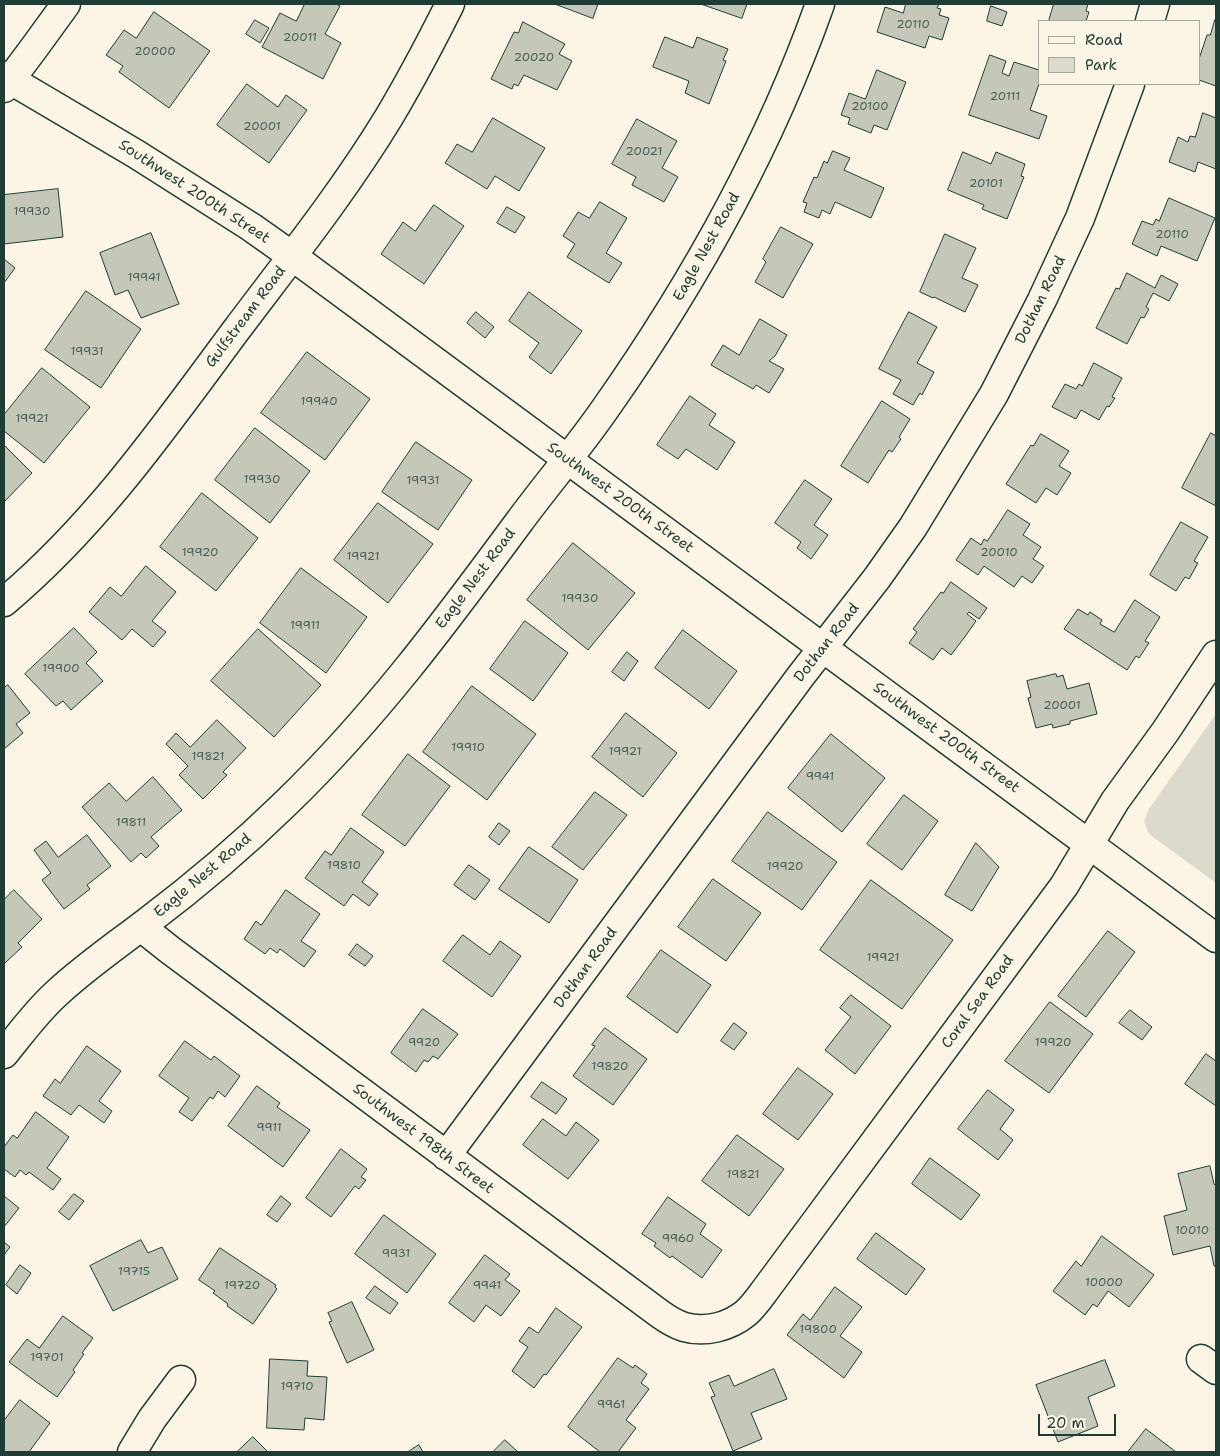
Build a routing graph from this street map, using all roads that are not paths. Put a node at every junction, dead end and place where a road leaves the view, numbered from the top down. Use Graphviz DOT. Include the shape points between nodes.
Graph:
graph roads {
  1 [pos="66,4"];
  2 [pos="450,4"];
  3 [pos="820,4"];
  4 [pos="1155,4"];
  5 [pos="1150,20"];
  6 [pos="6,81"];
  7 [pos="1130,85"];
  8 [pos="292,256"];
  9 [pos="568,459"];
  10 [pos="4,602"];
  11 [pos="823,647"];
  12 [pos="1216,655"];
  13 [pos="1090,844"];
  14 [pos="140,927"];
  15 [pos="1216,938"];
  16 [pos="4,1054"];
  17 [pos="446,1156"];
  18 [pos="715,1328"];
  19 [pos="182,1380"];
  20 [pos="132,1452"];
  1 -- 6 [label="street"];
  2 -- 8 [label="street, Gulfstream Road" via="389,117"];
  3 -- 9 [label="street, Eagle Nest Road" via="771,122 714,236 654,337"];
  4 -- 5 [label="street"];
  6 -- 8 [label="street, Southwest 200th Street" via="136,154"];
  7 -- 11 [label="street, Dothan Road" via="1080,218 994,394 914,527"];
  8 -- 9 [label="street, Southwest 200th Street"];
  8 -- 10 [label="street, Gulfstream Road" via="125,478 79,530"];
  9 -- 11 [label="street, Southwest 200th Street"];
  9 -- 14 [label="street, Eagle Nest Road" via="405,673 344,744 250,838"];
  11 -- 13 [label="street, Southwest 200th Street"];
  11 -- 17 [label="street, Dothan Road"];
  12 -- 13 [label="street, Coral Sea Road"];
  13 -- 15 [label="street, Southwest 200th Street"];
  13 -- 18 [label="street, Coral Sea Road" via="1064,886 766,1289 746,1313"];
  14 -- 16 [label="street, Eagle Nest Road" via="59,991"];
  14 -- 17 [label="street, Southwest 198th Street"];
  17 -- 18 [label="street, Southwest 198th Street" via="660,1314 683,1327"];
  19 -- 20 [label="street"];
}
